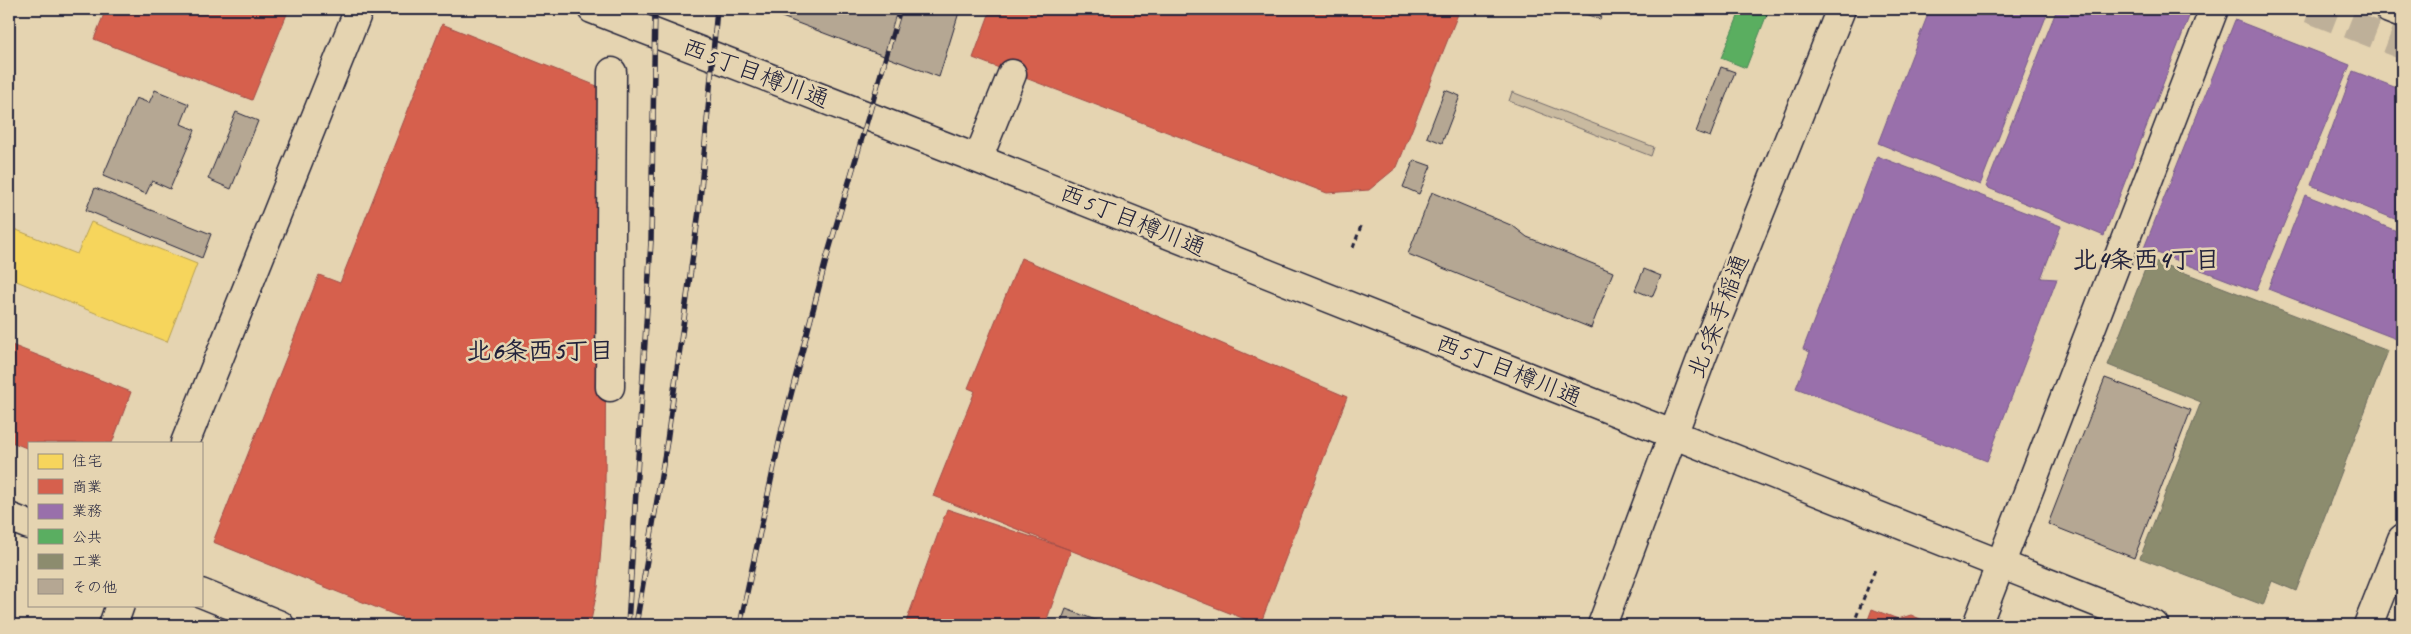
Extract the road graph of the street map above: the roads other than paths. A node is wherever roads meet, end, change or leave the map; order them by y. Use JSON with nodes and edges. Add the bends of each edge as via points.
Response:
{"nodes":[{"id":1,"x":359,"y":9,"type":"edge"},
{"id":2,"x":592,"y":9,"type":"edge"},
{"id":3,"x":1841,"y":9,"type":"edge"},
{"id":4,"x":2214,"y":9,"type":"edge"},
{"id":5,"x":2389,"y":9,"type":"edge"},
{"id":6,"x":2402,"y":14,"type":"edge"},
{"id":7,"x":612,"y":72,"type":"dead end"},
{"id":8,"x":1012,"y":74,"type":"dead end"},
{"id":9,"x":978,"y":159,"type":"junction"},
{"id":10,"x":610,"y":387,"type":"dead end"},
{"id":11,"x":1673,"y":434,"type":"junction"},
{"id":12,"x":185,"y":442,"type":"edge"},
{"id":13,"x":9,"y":517,"type":"edge"},
{"id":14,"x":28,"y":525,"type":"edge"},
{"id":15,"x":2402,"y":540,"type":"edge"},
{"id":16,"x":2001,"y":565,"type":"junction"},
{"id":17,"x":202,"y":594,"type":"edge"},
{"id":18,"x":120,"y":606,"type":"edge"},
{"id":19,"x":113,"y":625,"type":"edge"},
{"id":20,"x":280,"y":625,"type":"edge"},
{"id":21,"x":1602,"y":625,"type":"edge"},
{"id":22,"x":1977,"y":625,"type":"edge"},
{"id":23,"x":2154,"y":625,"type":"edge"},
{"id":24,"x":2368,"y":625,"type":"edge"}],
"edges":[{"from":1,"to":12,"type":"street"},
{"from":2,"to":9,"type":"street","name":"西5丁目樽川通"},
{"from":3,"to":11,"type":"street","name":"北5条手稲通"},
{"from":4,"to":16,"type":"street"},
{"from":5,"to":6,"type":"street"},
{"from":7,"to":10,"type":"street"},
{"from":8,"to":9,"type":"street"},
{"from":9,"to":11,"type":"street","name":"西5丁目樽川通"},
{"from":11,"to":16,"type":"street","name":"西5丁目樽川通"},
{"from":11,"to":21,"type":"street","name":"北5条手稲通"},
{"from":13,"to":14,"type":"street"},
{"from":15,"to":24,"type":"street"},
{"from":16,"to":22,"type":"street"},
{"from":16,"to":23,"type":"street","name":"西5丁目樽川通"},
{"from":17,"to":20,"type":"street"},
{"from":18,"to":19,"type":"street"}]}
